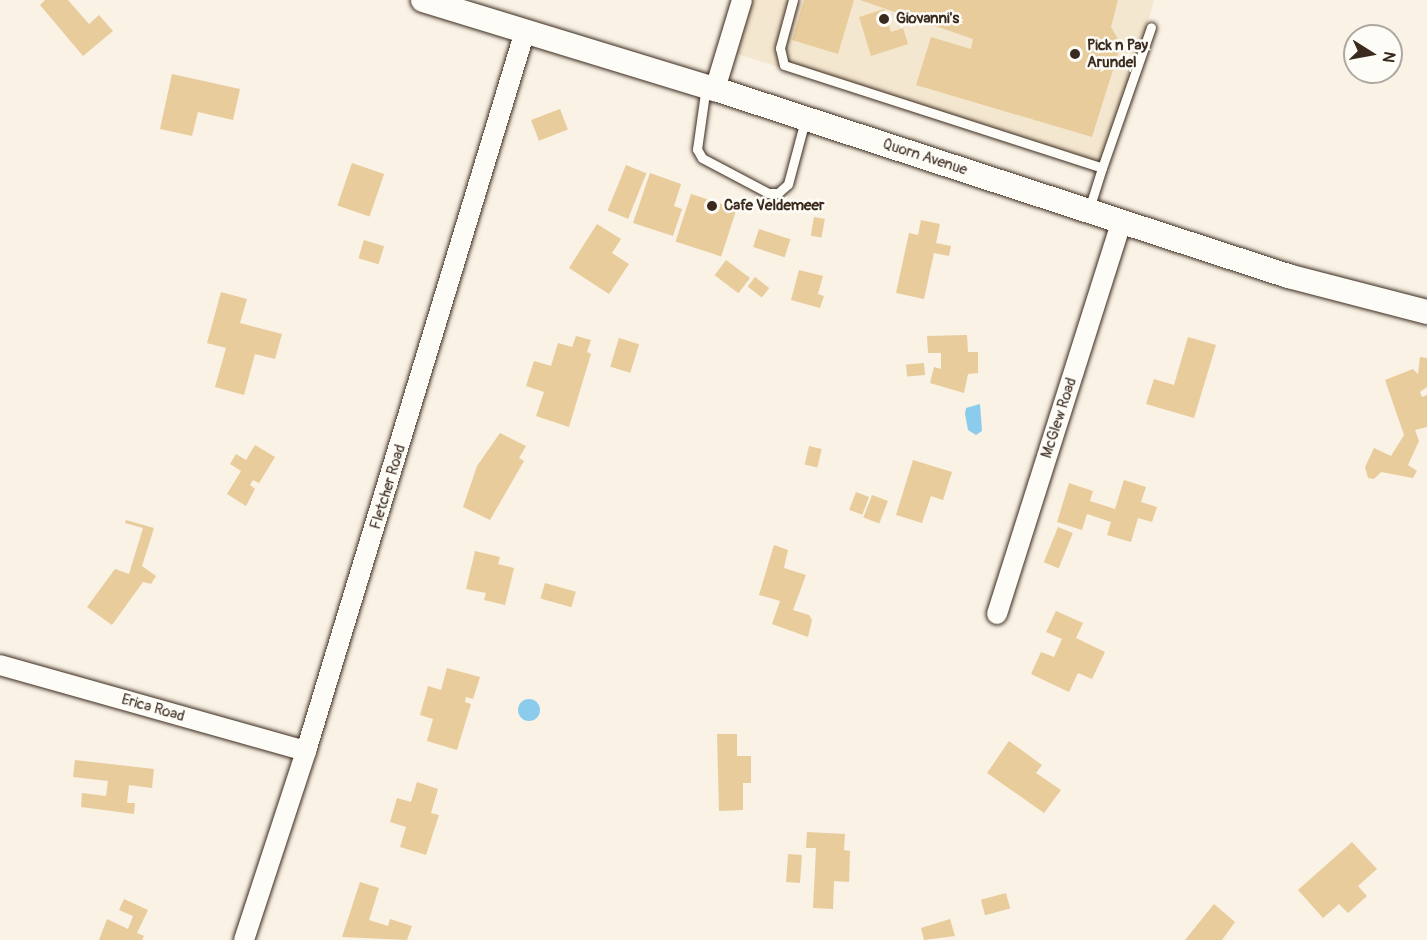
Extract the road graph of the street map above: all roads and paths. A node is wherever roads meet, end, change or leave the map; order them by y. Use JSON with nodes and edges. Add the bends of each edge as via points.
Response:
{"nodes":[{"id":1,"x":425,"y":0,"type":"edge"},
{"id":2,"x":742,"y":0,"type":"edge"},
{"id":3,"x":793,"y":0,"type":"edge"},
{"id":4,"x":1151,"y":27,"type":"dead end"},
{"id":5,"x":525,"y":31,"type":"junction"},
{"id":6,"x":711,"y":88,"type":"junction"},
{"id":7,"x":806,"y":118,"type":"junction"},
{"id":8,"x":1102,"y":168,"type":"junction"},
{"id":9,"x":1088,"y":209,"type":"junction"},
{"id":10,"x":1121,"y":222,"type":"junction"},
{"id":11,"x":1427,"y":312,"type":"edge"},
{"id":12,"x":997,"y":614,"type":"dead end"},
{"id":13,"x":0,"y":665,"type":"edge"},
{"id":14,"x":306,"y":751,"type":"junction"},
{"id":15,"x":244,"y":940,"type":"edge"}],
"edges":[{"from":1,"to":5,"type":"street","name":"Quorn Avenue"},
{"from":2,"to":6,"type":"street"},
{"from":3,"to":8,"type":"lane","via":[[780,48],[784,65]]},
{"from":4,"to":8,"type":"lane"},
{"from":5,"to":6,"type":"street","name":"Quorn Avenue"},
{"from":5,"to":14,"type":"street","name":"Fletcher Road"},
{"from":6,"to":7,"type":"street","name":"Quorn Avenue"},
{"from":6,"to":7,"type":"lane","via":[[697,149],[702,158],[768,193],[778,193],[792,178]]},
{"from":7,"to":9,"type":"street","name":"Quorn Avenue"},
{"from":8,"to":9,"type":"lane"},
{"from":9,"to":10,"type":"street","name":"Quorn Avenue"},
{"from":10,"to":11,"type":"street","name":"Quorn Avenue","via":[[1288,276]]},
{"from":10,"to":12,"type":"street","name":"McGlew Road"},
{"from":13,"to":14,"type":"street","name":"Erica Road"},
{"from":14,"to":15,"type":"street","name":"Fletcher Road"}]}
